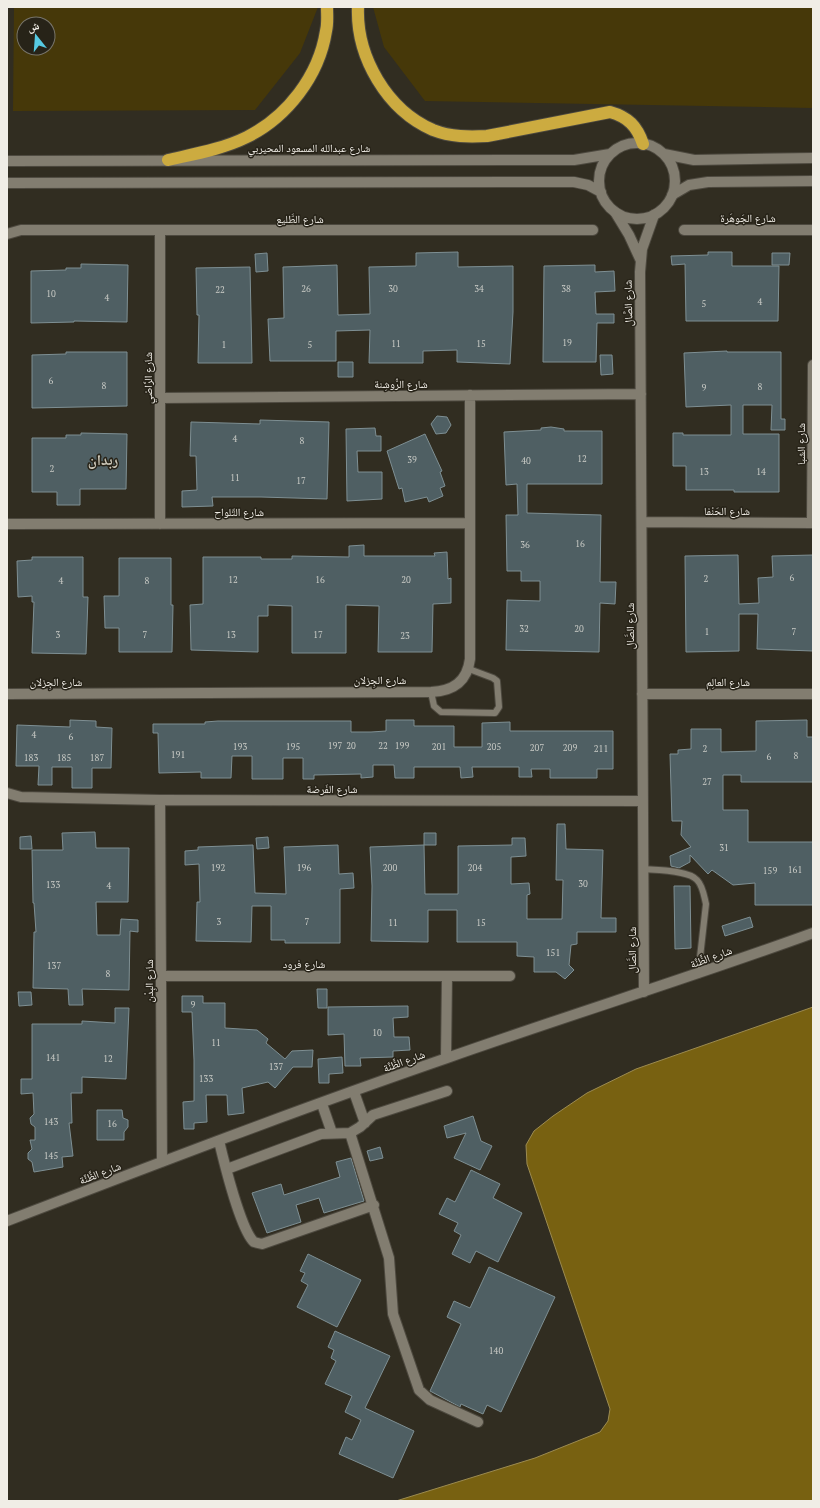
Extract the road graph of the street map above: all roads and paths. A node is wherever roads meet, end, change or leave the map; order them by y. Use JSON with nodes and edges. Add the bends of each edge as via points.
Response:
{"nodes":[{"id":1,"x":327,"y":7,"type":"edge"},
{"id":2,"x":358,"y":7,"type":"edge"},
{"id":3,"x":643,"y":144,"type":"junction"},
{"id":4,"x":610,"y":154,"type":"junction"},
{"id":5,"x":664,"y":154,"type":"junction"},
{"id":6,"x":813,"y":158,"type":"edge"},
{"id":7,"x":10,"y":160,"type":"edge"},
{"id":8,"x":168,"y":160,"type":"junction"},
{"id":9,"x":813,"y":181,"type":"edge"},
{"id":10,"x":7,"y":185,"type":"edge"},
{"id":11,"x":601,"y":192,"type":"junction"},
{"id":12,"x":672,"y":196,"type":"junction"},
{"id":13,"x":615,"y":212,"type":"junction"},
{"id":14,"x":654,"y":215,"type":"junction"},
{"id":15,"x":594,"y":230,"type":"dead end"},
{"id":16,"x":684,"y":230,"type":"dead end"},
{"id":17,"x":813,"y":230,"type":"edge"},
{"id":18,"x":160,"y":231,"type":"junction"},
{"id":19,"x":7,"y":234,"type":"edge"},
{"id":20,"x":641,"y":261,"type":"junction"},
{"id":21,"x":813,"y":365,"type":"edge"},
{"id":22,"x":813,"y":391,"type":"edge"},
{"id":23,"x":641,"y":394,"type":"junction"},
{"id":24,"x":470,"y":395,"type":"junction"},
{"id":25,"x":160,"y":398,"type":"junction"},
{"id":26,"x":642,"y":522,"type":"junction"},
{"id":27,"x":470,"y":523,"type":"junction"},
{"id":28,"x":813,"y":523,"type":"edge"},
{"id":29,"x":7,"y":524,"type":"edge"},
{"id":30,"x":160,"y":524,"type":"junction"},
{"id":31,"x":469,"y":668,"type":"junction"},
{"id":32,"x":431,"y":692,"type":"junction"},
{"id":33,"x":7,"y":694,"type":"edge"},
{"id":34,"x":642,"y":694,"type":"junction"},
{"id":35,"x":813,"y":694,"type":"edge"},
{"id":36,"x":7,"y":793,"type":"edge"},
{"id":37,"x":21,"y":796,"type":"junction"},
{"id":38,"x":7,"y":800,"type":"edge"},
{"id":39,"x":160,"y":800,"type":"junction"},
{"id":40,"x":643,"y":801,"type":"junction"},
{"id":41,"x":643,"y":869,"type":"junction"},
{"id":42,"x":813,"y":933,"type":"edge"},
{"id":43,"x":698,"y":975,"type":"junction"},
{"id":44,"x":162,"y":976,"type":"junction"},
{"id":45,"x":447,"y":976,"type":"junction"},
{"id":46,"x":510,"y":976,"type":"dead end"},
{"id":47,"x":644,"y":992,"type":"junction"},
{"id":48,"x":446,"y":1058,"type":"junction"},
{"id":49,"x":447,"y":1091,"type":"dead end"},
{"id":50,"x":354,"y":1092,"type":"junction"},
{"id":51,"x":322,"y":1104,"type":"junction"},
{"id":52,"x":365,"y":1123,"type":"junction"},
{"id":53,"x":332,"y":1133,"type":"junction"},
{"id":54,"x":350,"y":1133,"type":"junction"},
{"id":55,"x":218,"y":1141,"type":"junction"},
{"id":56,"x":162,"y":1162,"type":"junction"},
{"id":57,"x":226,"y":1169,"type":"junction"},
{"id":58,"x":374,"y":1205,"type":"junction"},
{"id":59,"x":7,"y":1221,"type":"edge"},
{"id":60,"x":478,"y":1422,"type":"dead end"}],
"edges":[{"from":1,"to":8,"type":"highway","via":[[326,31],[319,58],[301,92],[279,116],[247,137],[216,149]]},
{"from":2,"to":3,"type":"highway","via":[[359,32],[364,50],[380,84],[404,112],[434,130],[469,137],[487,136],[610,112],[622,115],[632,122]]},
{"from":3,"to":4,"type":"street","via":[[620,147]]},
{"from":3,"to":5,"type":"street","via":[[654,147]]},
{"from":4,"to":8,"type":"street","name":"شارع عبدالله المسعود المحيربي","via":[[574,160]]},
{"from":4,"to":11,"type":"street","via":[[600,172]]},
{"from":5,"to":6,"type":"street","via":[[694,160]]},
{"from":5,"to":12,"type":"street","via":[[674,174]]},
{"from":7,"to":8,"type":"street","name":"شارع عبدالله المسعود المحيربي"},
{"from":9,"to":12,"type":"street","via":[[708,182],[689,186]]},
{"from":10,"to":11,"type":"street","via":[[574,182],[588,185]]},
{"from":11,"to":13,"type":"street","via":[[604,200]]},
{"from":12,"to":14,"type":"street"},
{"from":13,"to":14,"type":"street","via":[[638,219]]},
{"from":13,"to":20,"type":"street","name":"شارع الصَّال"},
{"from":14,"to":20,"type":"street","name":"شارع الصَّال","via":[[645,237]]},
{"from":15,"to":18,"type":"street","name":"شارع الطَّليع"},
{"from":16,"to":17,"type":"street","name":"شارع الجَوهَرة"},
{"from":18,"to":19,"type":"street","name":"شارع الطَّليع","via":[[21,230]]},
{"from":18,"to":25,"type":"street","name":"شارع الرَّاضي"},
{"from":20,"to":23,"type":"street","name":"شارع الصَّال"},
{"from":21,"to":22,"type":"street","name":"شارع الشبا"},
{"from":22,"to":28,"type":"street","name":"شارع الشبا"},
{"from":23,"to":24,"type":"street","name":"شارع الرُّوشِنة"},
{"from":23,"to":26,"type":"street","name":"شارع الصَّال"},
{"from":24,"to":25,"type":"street","name":"شارع الرُّوشِنة"},
{"from":24,"to":27,"type":"street"},
{"from":25,"to":30,"type":"street","name":"شارع الرَّاضي"},
{"from":26,"to":28,"type":"street","name":"شارع الحَنْفا"},
{"from":26,"to":34,"type":"street","name":"شارع الصَّال"},
{"from":27,"to":30,"type":"street","name":"شارع التِّلواح"},
{"from":27,"to":31,"type":"street"},
{"from":29,"to":30,"type":"street","name":"شارع التِّلواح"},
{"from":31,"to":32,"type":"street","name":"شارع الجِزلان","via":[[456,686]]},
{"from":31,"to":32,"type":"lane","via":[[497,681],[499,707],[495,713],[441,712],[434,706]]},
{"from":32,"to":33,"type":"street","name":"شارع الجِزلان"},
{"from":34,"to":35,"type":"street","name":"شارع العالِم"},
{"from":34,"to":40,"type":"street","name":"شارع الصَّال"},
{"from":36,"to":37,"type":"street","name":"شارع الفَرضة"},
{"from":37,"to":38,"type":"street","name":"شارع الفَرضة"},
{"from":37,"to":39,"type":"street","name":"شارع الفَرضة"},
{"from":39,"to":40,"type":"street","name":"شارع الفَرضة"},
{"from":39,"to":44,"type":"street","name":"شارع البِدْن"},
{"from":40,"to":41,"type":"street","name":"شارع الصَّال"},
{"from":41,"to":43,"type":"lane","via":[[689,874],[698,880],[706,904]]},
{"from":41,"to":47,"type":"street","name":"شارع الصَّال"},
{"from":42,"to":43,"type":"street","name":"شارع الظَّنَّة"},
{"from":43,"to":47,"type":"street","name":"شارع الظَّنَّة"},
{"from":44,"to":45,"type":"street","name":"شارع فرود"},
{"from":44,"to":56,"type":"street","name":"شارع البِدْن"},
{"from":45,"to":46,"type":"street","name":"شارع فرود"},
{"from":45,"to":48,"type":"street"},
{"from":47,"to":48,"type":"street","name":"شارع الظَّنَّة"},
{"from":48,"to":50,"type":"street","name":"شارع الظَّنَّة"},
{"from":49,"to":52,"type":"street","via":[[377,1114]]},
{"from":50,"to":51,"type":"street","name":"شارع الظَّنَّة"},
{"from":50,"to":52,"type":"street"},
{"from":51,"to":53,"type":"street"},
{"from":51,"to":55,"type":"street","name":"شارع الظَّنَّة"},
{"from":52,"to":54,"type":"street"},
{"from":53,"to":54,"type":"street"},
{"from":53,"to":57,"type":"street","via":[[321,1134]]},
{"from":54,"to":58,"type":"street"},
{"from":55,"to":56,"type":"street","name":"شارع الظَّنَّة"},
{"from":55,"to":57,"type":"street"},
{"from":56,"to":59,"type":"street","name":"شارع الظَّنَّة"},
{"from":57,"to":58,"type":"street","via":[[249,1235],[258,1244]]},
{"from":58,"to":60,"type":"street","via":[[389,1258],[392,1314],[419,1390],[430,1400]]}]}
